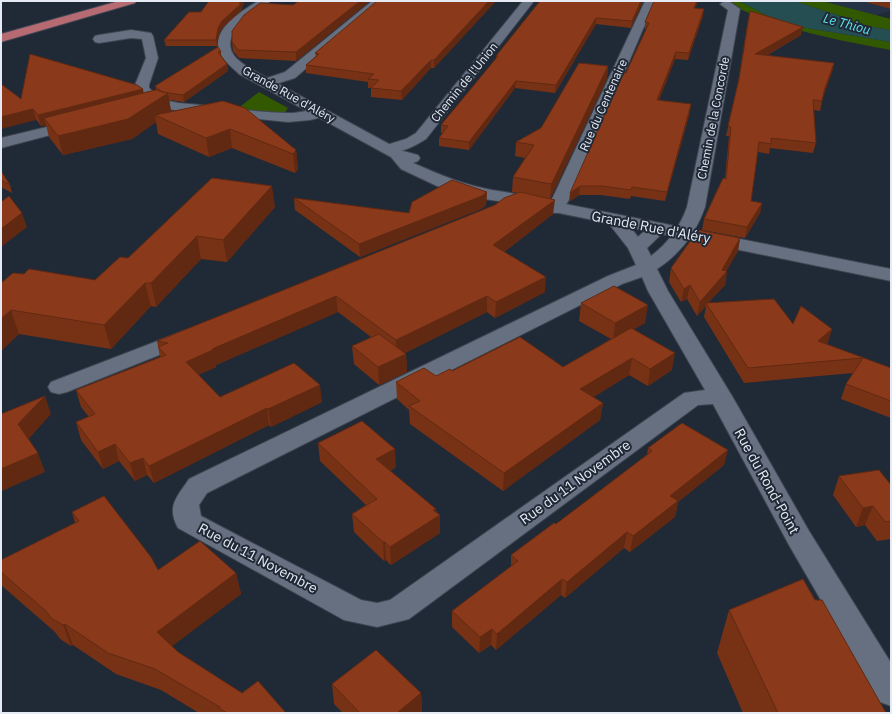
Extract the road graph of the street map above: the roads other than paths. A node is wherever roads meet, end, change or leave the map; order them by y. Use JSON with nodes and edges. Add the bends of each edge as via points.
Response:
{"nodes":[{"id":1,"x":131,"y":1,"type":"edge"},
{"id":2,"x":265,"y":1,"type":"edge"},
{"id":3,"x":379,"y":1,"type":"edge"},
{"id":4,"x":530,"y":1,"type":"edge"},
{"id":5,"x":650,"y":1,"type":"edge"},
{"id":6,"x":726,"y":4,"type":"dead end"},
{"id":7,"x":69,"y":19,"type":"junction"},
{"id":8,"x":1,"y":38,"type":"edge"},
{"id":9,"x":100,"y":39,"type":"dead end"},
{"id":10,"x":1,"y":44,"type":"edge"},
{"id":11,"x":266,"y":83,"type":"junction"},
{"id":12,"x":158,"y":103,"type":"junction"},
{"id":13,"x":143,"y":107,"type":"edge"},
{"id":14,"x":321,"y":113,"type":"junction"},
{"id":15,"x":90,"y":120,"type":"edge"},
{"id":16,"x":1,"y":144,"type":"edge"},
{"id":17,"x":393,"y":152,"type":"junction"},
{"id":18,"x":510,"y":198,"type":"junction"},
{"id":19,"x":555,"y":208,"type":"junction"},
{"id":20,"x":488,"y":214,"type":"edge"},
{"id":21,"x":615,"y":220,"type":"junction"},
{"id":22,"x":659,"y":228,"type":"junction"},
{"id":23,"x":684,"y":233,"type":"junction"},
{"id":24,"x":641,"y":257,"type":"junction"},
{"id":25,"x":891,"y":275,"type":"edge"},
{"id":26,"x":199,"y":330,"type":"edge"},
{"id":27,"x":60,"y":387,"type":"dead end"},
{"id":28,"x":720,"y":396,"type":"junction"},
{"id":29,"x":891,"y":692,"type":"edge"}],
"edges":[{"from":1,"to":7,"type":"highway"},
{"from":2,"to":11,"type":"street","name":"Grande Rue d'Aléry","via":[[234,22],[225,34],[224,43],[226,54],[231,61]]},
{"from":3,"to":11,"type":"street","via":[[290,75]]},
{"from":4,"to":17,"type":"street","name":"Chemin de l'Union","via":[[421,136]]},
{"from":5,"to":19,"type":"street","name":"Rue du Centenaire"},
{"from":6,"to":23,"type":"street","name":"Chemin de la Concorde","via":[[734,9],[696,207]]},
{"from":7,"to":8,"type":"highway"},
{"from":7,"to":10,"type":"highway"},
{"from":9,"to":12,"type":"street","via":[[131,34],[147,36],[152,58],[142,85]]},
{"from":11,"to":14,"type":"street","name":"Grande Rue d'Aléry"},
{"from":12,"to":13,"type":"street"},
{"from":12,"to":14,"type":"street","via":[[199,110],[279,117],[303,117]]},
{"from":14,"to":17,"type":"street","name":"Grande Rue d'Aléry"},
{"from":15,"to":16,"type":"street"},
{"from":17,"to":18,"type":"street","name":"Grande Rue d'Aléry","via":[[408,166],[443,182],[477,193]]},
{"from":18,"to":19,"type":"street","name":"Grande Rue d'Aléry"},
{"from":18,"to":20,"type":"street"},
{"from":19,"to":21,"type":"street","name":"Grande Rue d'Aléry"},
{"from":21,"to":22,"type":"street","name":"Grande Rue d'Aléry"},
{"from":21,"to":24,"type":"street","name":"Rue du Rond-Point"},
{"from":22,"to":23,"type":"street","name":"Grande Rue d'Aléry"},
{"from":22,"to":24,"type":"street"},
{"from":23,"to":24,"type":"street","via":[[675,245]]},
{"from":23,"to":25,"type":"street","name":"Grande Rue d'Aléry"},
{"from":24,"to":28,"type":"street","name":"Rue du Rond-Point","via":[[658,291]]},
{"from":24,"to":28,"type":"street","name":"Rue du 11 Novembre","via":[[615,280],[198,486],[186,504],[188,521],[355,611],[377,615],[398,610],[692,398]]},
{"from":26,"to":27,"type":"street"},
{"from":28,"to":29,"type":"street","name":"Rue du Rond-Point"}]}
